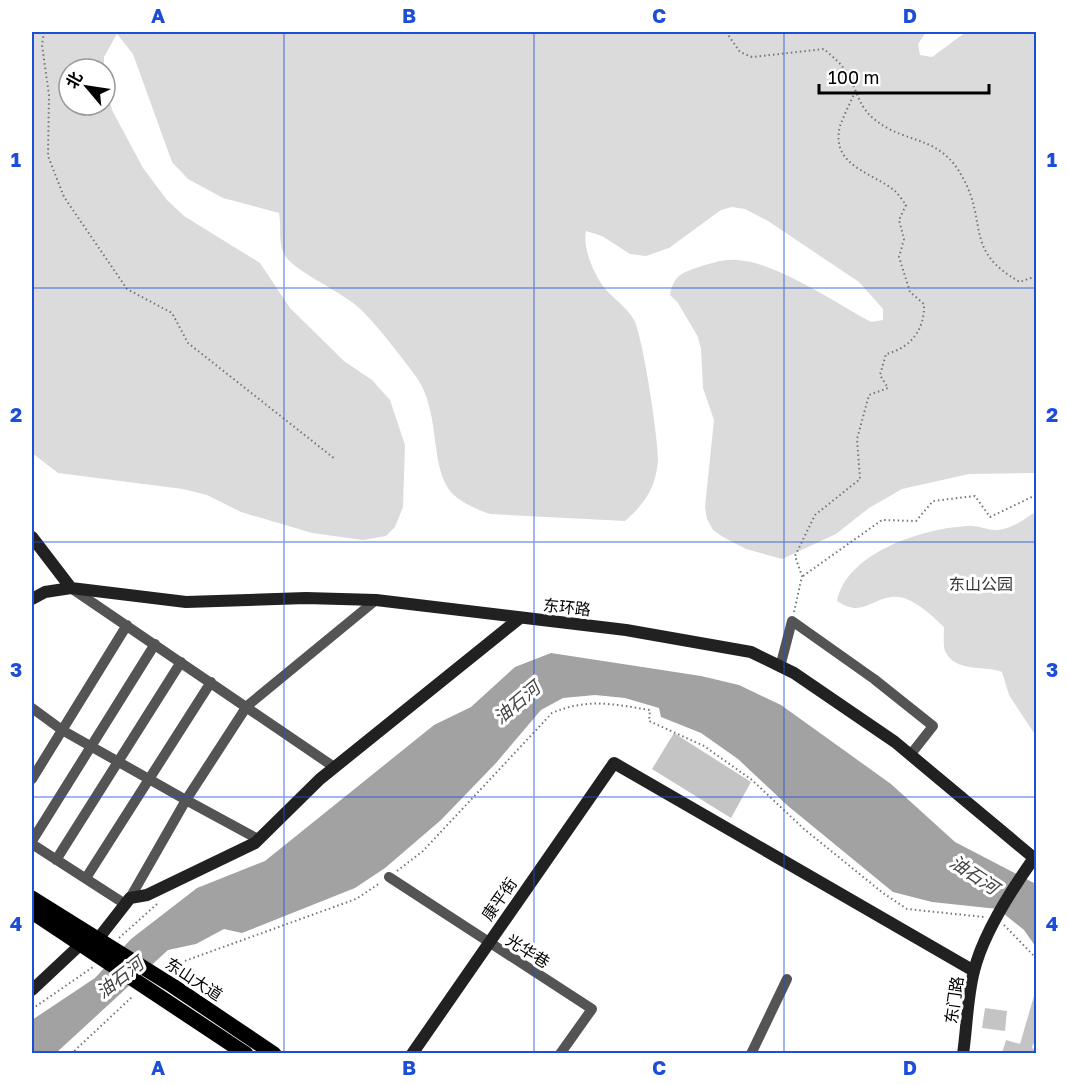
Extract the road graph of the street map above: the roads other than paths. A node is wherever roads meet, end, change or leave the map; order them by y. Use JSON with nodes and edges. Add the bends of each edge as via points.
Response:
{"nodes":[{"id":1,"x":32,"y":537,"type":"edge"},
{"id":2,"x":71,"y":588,"type":"junction"},
{"id":3,"x":32,"y":599,"type":"edge"},
{"id":4,"x":376,"y":600,"type":"junction"},
{"id":5,"x":520,"y":618,"type":"junction"},
{"id":6,"x":127,"y":625,"type":"junction"},
{"id":7,"x":155,"y":644,"type":"junction"},
{"id":8,"x":182,"y":662,"type":"junction"},
{"id":9,"x":780,"y":666,"type":"junction"},
{"id":10,"x":211,"y":682,"type":"junction"},
{"id":11,"x":247,"y":706,"type":"junction"},
{"id":12,"x":32,"y":708,"type":"edge"},
{"id":13,"x":62,"y":730,"type":"junction"},
{"id":14,"x":91,"y":747,"type":"junction"},
{"id":15,"x":910,"y":754,"type":"junction"},
{"id":16,"x":118,"y":762,"type":"junction"},
{"id":17,"x":334,"y":767,"type":"junction"},
{"id":18,"x":32,"y":779,"type":"edge"},
{"id":19,"x":149,"y":780,"type":"junction"},
{"id":20,"x":186,"y":800,"type":"junction"},
{"id":21,"x":258,"y":839,"type":"junction"},
{"id":22,"x":32,"y":842,"type":"edge"},
{"id":23,"x":56,"y":860,"type":"junction"},
{"id":24,"x":1033,"y":862,"type":"edge"},
{"id":25,"x":389,"y":877,"type":"dead end"},
{"id":26,"x":86,"y":878,"type":"junction"},
{"id":27,"x":32,"y":898,"type":"edge"},
{"id":28,"x":128,"y":901,"type":"junction"},
{"id":29,"x":32,"y":912,"type":"edge"},
{"id":30,"x":66,"y":926,"type":"junction"},
{"id":31,"x":98,"y":939,"type":"junction"},
{"id":32,"x":488,"y":943,"type":"junction"},
{"id":33,"x":81,"y":944,"type":"junction"},
{"id":34,"x":974,"y":971,"type":"junction"},
{"id":35,"x":787,"y":979,"type":"dead end"},
{"id":36,"x":32,"y":990,"type":"edge"},
{"id":37,"x":170,"y":992,"type":"junction"},
{"id":38,"x":246,"y":1053,"type":"edge"},
{"id":39,"x":274,"y":1053,"type":"edge"},
{"id":40,"x":412,"y":1053,"type":"edge"},
{"id":41,"x":560,"y":1053,"type":"edge"},
{"id":42,"x":751,"y":1053,"type":"edge"},
{"id":43,"x":963,"y":1053,"type":"edge"}],
"edges":[{"from":1,"to":2,"type":"street"},
{"from":2,"to":3,"type":"street","name":"东环路","via":[[45,592]]},
{"from":2,"to":4,"type":"street","name":"东环路","via":[[186,602]]},
{"from":2,"to":6,"type":"street"},
{"from":4,"to":5,"type":"street","name":"东环路"},
{"from":4,"to":11,"type":"street"},
{"from":5,"to":9,"type":"street","name":"东环路","via":[[704,643],[751,652]]},
{"from":5,"to":17,"type":"street"},
{"from":6,"to":7,"type":"street"},
{"from":6,"to":13,"type":"street"},
{"from":7,"to":8,"type":"street"},
{"from":7,"to":14,"type":"street"},
{"from":8,"to":10,"type":"street"},
{"from":8,"to":16,"type":"street"},
{"from":9,"to":15,"type":"street","name":"东环路"},
{"from":9,"to":15,"type":"street","via":[[792,621],[933,726]]},
{"from":10,"to":11,"type":"street"},
{"from":10,"to":19,"type":"street"},
{"from":11,"to":17,"type":"street"},
{"from":11,"to":20,"type":"street"},
{"from":12,"to":13,"type":"street"},
{"from":13,"to":14,"type":"street"},
{"from":13,"to":18,"type":"street"},
{"from":14,"to":16,"type":"street"},
{"from":14,"to":22,"type":"street"},
{"from":15,"to":24,"type":"street","name":"东环路"},
{"from":16,"to":19,"type":"street"},
{"from":16,"to":23,"type":"street"},
{"from":17,"to":21,"type":"street"},
{"from":19,"to":20,"type":"street"},
{"from":19,"to":26,"type":"street"},
{"from":20,"to":21,"type":"street"},
{"from":20,"to":28,"type":"street"},
{"from":21,"to":28,"type":"street","via":[[147,896]]},
{"from":22,"to":23,"type":"street"},
{"from":23,"to":26,"type":"street"},
{"from":24,"to":34,"type":"street","name":"东门路"},
{"from":25,"to":32,"type":"street","name":"光华巷"},
{"from":26,"to":28,"type":"street"},
{"from":27,"to":30,"type":"main road","name":"东山大道"},
{"from":28,"to":31,"type":"street"},
{"from":29,"to":30,"type":"main road","name":"东山大道"},
{"from":30,"to":31,"type":"main road","name":"东山大道"},
{"from":30,"to":33,"type":"main road","name":"东山大道"},
{"from":31,"to":37,"type":"main road","name":"东山大道"},
{"from":32,"to":34,"type":"street","name":"康平街","via":[[614,762]]},
{"from":32,"to":40,"type":"street","name":"康平街"},
{"from":32,"to":41,"type":"street","name":"光华巷","via":[[592,1009]]},
{"from":33,"to":36,"type":"street"},
{"from":33,"to":37,"type":"main road","name":"东山大道","via":[[144,984]]},
{"from":34,"to":43,"type":"street","name":"东门路"},
{"from":35,"to":42,"type":"street"},
{"from":37,"to":38,"type":"main road","name":"东山大道"},
{"from":37,"to":39,"type":"main road","name":"东山大道"}]}
